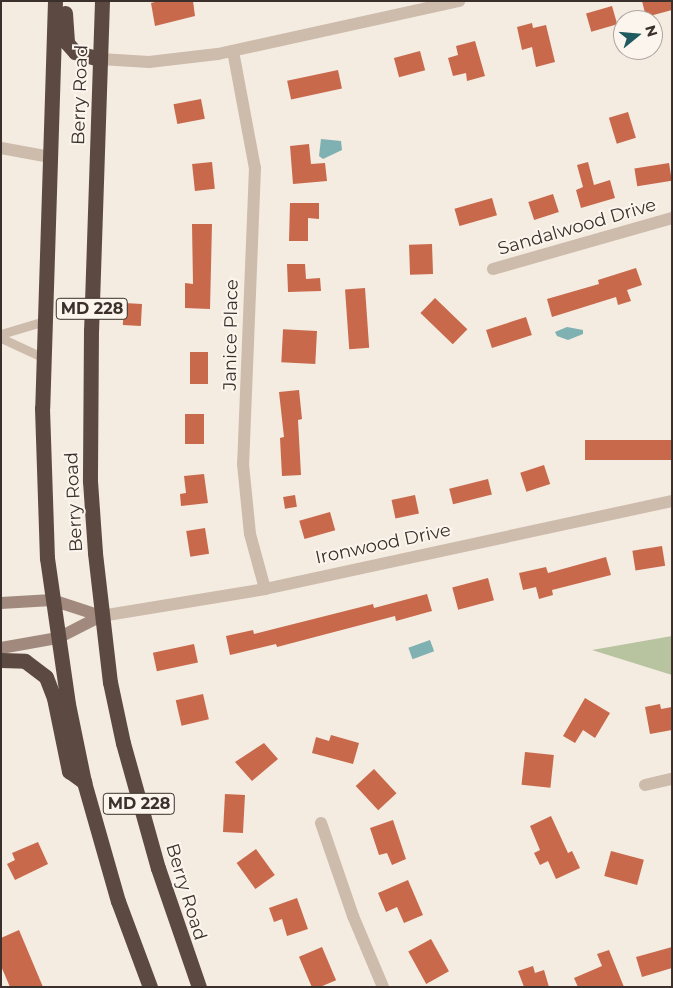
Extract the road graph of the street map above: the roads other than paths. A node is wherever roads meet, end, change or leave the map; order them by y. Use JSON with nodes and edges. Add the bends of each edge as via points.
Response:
{"nodes":[{"id":1,"x":55,"y":1,"type":"edge"},
{"id":2,"x":66,"y":1,"type":"edge"},
{"id":3,"x":102,"y":1,"type":"edge"},
{"id":4,"x":459,"y":1,"type":"edge"},
{"id":5,"x":233,"y":51,"type":"junction"},
{"id":6,"x":100,"y":59,"type":"junction"},
{"id":7,"x":1,"y":148,"type":"edge"},
{"id":8,"x":50,"y":157,"type":"junction"},
{"id":9,"x":672,"y":218,"type":"edge"},
{"id":10,"x":493,"y":269,"type":"dead end"},
{"id":11,"x":45,"y":321,"type":"junction"},
{"id":12,"x":1,"y":334,"type":"edge"},
{"id":13,"x":1,"y":338,"type":"edge"},
{"id":14,"x":44,"y":358,"type":"junction"},
{"id":15,"x":672,"y":501,"type":"edge"},
{"id":16,"x":265,"y":588,"type":"junction"},
{"id":17,"x":52,"y":600,"type":"junction"},
{"id":18,"x":1,"y":603,"type":"edge"},
{"id":19,"x":101,"y":616,"type":"junction"},
{"id":20,"x":58,"y":638,"type":"junction"},
{"id":21,"x":1,"y":648,"type":"edge"},
{"id":22,"x":1,"y":660,"type":"edge"},
{"id":23,"x":672,"y":779,"type":"edge"},
{"id":24,"x":84,"y":782,"type":"junction"},
{"id":25,"x":646,"y":785,"type":"dead end"},
{"id":26,"x":320,"y":823,"type":"dead end"},
{"id":27,"x":150,"y":987,"type":"edge"},
{"id":28,"x":199,"y":987,"type":"edge"},
{"id":29,"x":383,"y":987,"type":"edge"}],
"edges":[{"from":1,"to":8,"type":"highway","name":"Berry Road","number":"MD 228"},
{"from":2,"to":6,"type":"highway","via":[[67,43],[75,52]]},
{"from":3,"to":6,"type":"highway","name":"Berry Road","number":"MD 228"},
{"from":4,"to":5,"type":"street"},
{"from":5,"to":6,"type":"street","via":[[156,62]]},
{"from":5,"to":16,"type":"street","name":"Janice Place","via":[[255,168],[243,464],[250,534]]},
{"from":6,"to":19,"type":"highway","name":"Berry Road","number":"MD 228","via":[[90,481]]},
{"from":7,"to":8,"type":"street"},
{"from":8,"to":11,"type":"highway","name":"Berry Road","number":"MD 228"},
{"from":9,"to":10,"type":"street","name":"Sandalwood Drive"},
{"from":11,"to":12,"type":"lane"},
{"from":11,"to":14,"type":"highway","name":"Berry Road","number":"MD 228"},
{"from":13,"to":14,"type":"lane"},
{"from":14,"to":17,"type":"highway","name":"Berry Road","number":"MD 228","via":[[42,463]]},
{"from":15,"to":16,"type":"street","name":"Ironwood Drive"},
{"from":16,"to":19,"type":"street","name":"Ironwood Drive"},
{"from":17,"to":18,"type":"main road"},
{"from":17,"to":19,"type":"main road"},
{"from":17,"to":20,"type":"highway","name":"Berry Road","number":"MD 228"},
{"from":19,"to":20,"type":"main road"},
{"from":19,"to":28,"type":"highway","name":"Berry Road","number":"MD 228","via":[[123,743],[164,886]]},
{"from":20,"to":21,"type":"main road"},
{"from":20,"to":24,"type":"highway","name":"Berry Road","number":"MD 228"},
{"from":22,"to":24,"type":"highway","via":[[25,661],[46,676],[54,698],[69,771]]},
{"from":23,"to":25,"type":"street"},
{"from":24,"to":27,"type":"highway","name":"Berry Road","number":"MD 228","via":[[118,902]]},
{"from":26,"to":29,"type":"street","via":[[353,916]]}]}
